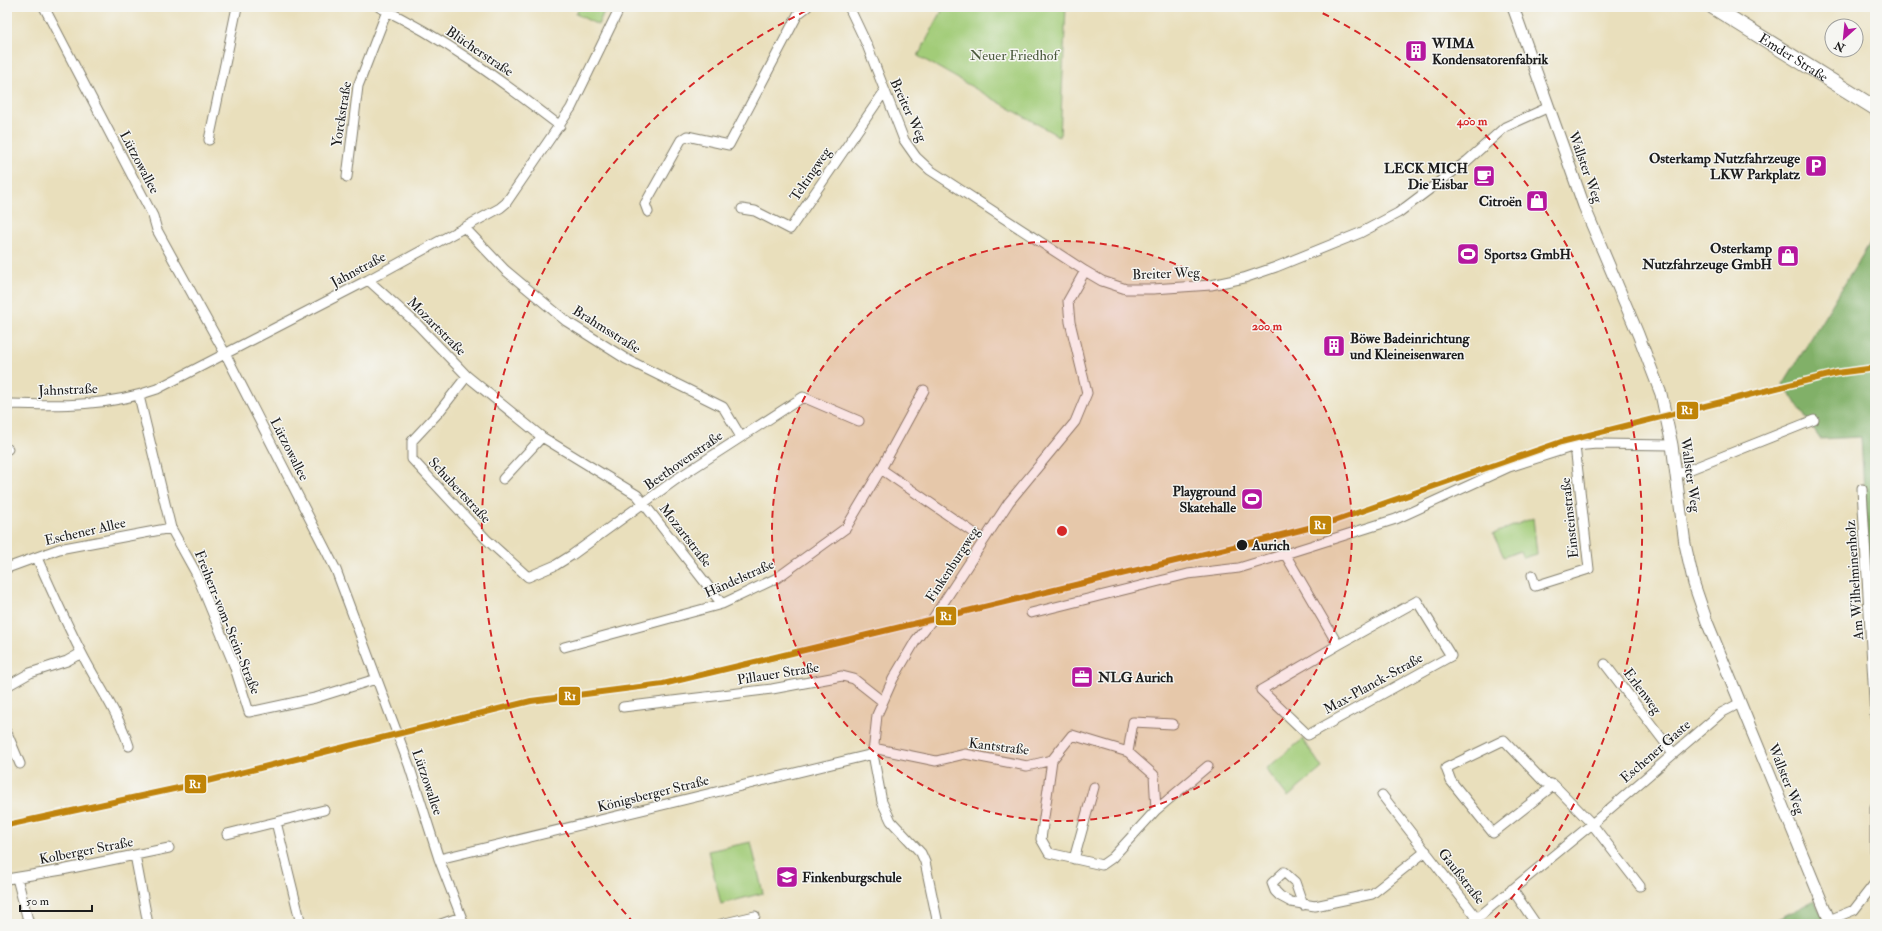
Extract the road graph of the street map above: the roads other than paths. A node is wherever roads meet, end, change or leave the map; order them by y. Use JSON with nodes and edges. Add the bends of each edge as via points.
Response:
{"nodes":[{"id":1,"x":44,"y":7,"type":"edge"},
{"id":2,"x":237,"y":7,"type":"edge"},
{"id":3,"x":378,"y":7,"type":"edge"},
{"id":4,"x":620,"y":7,"type":"edge"},
{"id":5,"x":807,"y":7,"type":"edge"},
{"id":6,"x":849,"y":7,"type":"edge"},
{"id":7,"x":1513,"y":7,"type":"edge"},
{"id":8,"x":1713,"y":7,"type":"edge"},
{"id":9,"x":387,"y":11,"type":"junction"},
{"id":10,"x":884,"y":92,"type":"junction"},
{"id":11,"x":1549,"y":107,"type":"junction"},
{"id":12,"x":1875,"y":108,"type":"edge"},
{"id":13,"x":560,"y":126,"type":"junction"},
{"id":14,"x":209,"y":140,"type":"dead end"},
{"id":15,"x":347,"y":177,"type":"dead end"},
{"id":16,"x":742,"y":209,"type":"dead end"},
{"id":17,"x":648,"y":212,"type":"dead end"},
{"id":18,"x":465,"y":228,"type":"junction"},
{"id":19,"x":1085,"y":271,"type":"junction"},
{"id":20,"x":368,"y":280,"type":"junction"},
{"id":21,"x":226,"y":355,"type":"junction"},
{"id":22,"x":467,"y":376,"type":"junction"},
{"id":23,"x":924,"y":390,"type":"dead end"},
{"id":24,"x":139,"y":396,"type":"junction"},
{"id":25,"x":7,"y":410,"type":"edge"},
{"id":26,"x":1814,"y":420,"type":"dead end"},
{"id":27,"x":859,"y":421,"type":"dead end"},
{"id":28,"x":542,"y":437,"type":"junction"},
{"id":29,"x":741,"y":437,"type":"junction"},
{"id":30,"x":1672,"y":445,"type":"junction"},
{"id":31,"x":1575,"y":446,"type":"junction"},
{"id":32,"x":881,"y":468,"type":"junction"},
{"id":33,"x":1676,"y":475,"type":"junction"},
{"id":34,"x":503,"y":479,"type":"dead end"},
{"id":35,"x":1862,"y":489,"type":"dead end"},
{"id":36,"x":644,"y":504,"type":"junction"},
{"id":37,"x":171,"y":528,"type":"junction"},
{"id":38,"x":984,"y":540,"type":"junction"},
{"id":39,"x":1285,"y":554,"type":"junction"},
{"id":40,"x":36,"y":558,"type":"junction"},
{"id":41,"x":7,"y":568,"type":"edge"},
{"id":42,"x":1532,"y":575,"type":"dead end"},
{"id":43,"x":528,"y":577,"type":"joint"},
{"id":44,"x":722,"y":604,"type":"junction"},
{"id":45,"x":1031,"y":613,"type":"dead end"},
{"id":46,"x":1338,"y":644,"type":"junction"},
{"id":47,"x":564,"y":647,"type":"dead end"},
{"id":48,"x":81,"y":652,"type":"junction"},
{"id":49,"x":1605,"y":664,"type":"dead end"},
{"id":50,"x":376,"y":680,"type":"junction"},
{"id":51,"x":7,"y":686,"type":"edge"},
{"id":52,"x":882,"y":701,"type":"junction"},
{"id":53,"x":1740,"y":703,"type":"junction"},
{"id":54,"x":623,"y":707,"type":"dead end"},
{"id":55,"x":1875,"y":717,"type":"edge"},
{"id":56,"x":1173,"y":724,"type":"dead end"},
{"id":57,"x":7,"y":734,"type":"edge"},
{"id":58,"x":129,"y":746,"type":"dead end"},
{"id":59,"x":873,"y":751,"type":"junction"},
{"id":60,"x":1128,"y":752,"type":"junction"},
{"id":61,"x":1673,"y":753,"type":"junction"},
{"id":62,"x":1052,"y":760,"type":"junction"},
{"id":63,"x":20,"y":764,"type":"dead end"},
{"id":64,"x":1208,"y":766,"type":"dead end"},
{"id":65,"x":1554,"y":785,"type":"junction"},
{"id":66,"x":1094,"y":787,"type":"dead end"},
{"id":67,"x":1382,"y":795,"type":"dead end"},
{"id":68,"x":1875,"y":807,"type":"edge"},
{"id":69,"x":324,"y":810,"type":"dead end"},
{"id":70,"x":1156,"y":810,"type":"junction"},
{"id":71,"x":276,"y":822,"type":"junction"},
{"id":72,"x":1592,"y":824,"type":"junction"},
{"id":73,"x":226,"y":834,"type":"dead end"},
{"id":74,"x":170,"y":848,"type":"dead end"},
{"id":75,"x":1426,"y":851,"type":"junction"},
{"id":76,"x":1875,"y":851,"type":"edge"},
{"id":77,"x":135,"y":855,"type":"junction"},
{"id":78,"x":439,"y":859,"type":"junction"},
{"id":79,"x":1074,"y":859,"type":"junction"},
{"id":80,"x":12,"y":878,"type":"edge"},
{"id":81,"x":1875,"y":883,"type":"edge"},
{"id":82,"x":1640,"y":886,"type":"dead end"},
{"id":83,"x":1512,"y":889,"type":"junction"},
{"id":84,"x":1303,"y":905,"type":"dead end"},
{"id":85,"x":755,"y":916,"type":"dead end"},
{"id":86,"x":1477,"y":918,"type":"junction"},
{"id":87,"x":463,"y":921,"type":"edge"},
{"id":88,"x":1830,"y":922,"type":"edge"},
{"id":89,"x":29,"y":924,"type":"edge"},
{"id":90,"x":148,"y":924,"type":"edge"},
{"id":91,"x":301,"y":924,"type":"edge"},
{"id":92,"x":442,"y":924,"type":"edge"},
{"id":93,"x":721,"y":924,"type":"edge"},
{"id":94,"x":938,"y":924,"type":"edge"},
{"id":95,"x":1470,"y":924,"type":"edge"},
{"id":96,"x":1536,"y":924,"type":"edge"}],
"edges":[{"from":1,"to":21,"type":"street","name":"Lützowallee","via":[[153,216],[157,230]]},
{"from":2,"to":14,"type":"street"},
{"from":3,"to":9,"type":"street","name":"Blücherstraße"},
{"from":4,"to":13,"type":"street","name":"Jahnstraße","via":[[585,83]]},
{"from":5,"to":17,"type":"street","via":[[798,14],[729,145],[687,136],[681,140],[645,204]]},
{"from":6,"to":10,"type":"street","name":"Breiter Weg","via":[[867,45]]},
{"from":7,"to":11,"type":"street","name":"Wallster Weg"},
{"from":8,"to":12,"type":"main road","name":"Emder Straße"},
{"from":9,"to":13,"type":"street","name":"Blücherstraße","via":[[435,37],[485,70]]},
{"from":9,"to":15,"type":"street","name":"Yorckstraße","via":[[358,86]]},
{"from":10,"to":16,"type":"street","name":"Teltingweg","via":[[790,229],[755,212]]},
{"from":10,"to":19,"type":"street","name":"Breiter Weg","via":[[904,140],[916,157],[930,170]]},
{"from":11,"to":19,"type":"street","name":"Breiter Weg","via":[[1505,127],[1467,161],[1398,213],[1360,233],[1244,278],[1211,285],[1126,289],[1102,282]]},
{"from":11,"to":30,"type":"street","name":"Wallster Weg","via":[[1584,206],[1653,370]]},
{"from":13,"to":18,"type":"street","name":"Jahnstraße","via":[[506,203]]},
{"from":18,"to":20,"type":"street","name":"Jahnstraße"},
{"from":18,"to":29,"type":"street","name":"Brahmsstraße","via":[[505,270],[566,321],[626,359],[724,407]]},
{"from":19,"to":38,"type":"street","name":"Finkenburgweg","via":[[1068,301],[1070,322],[1087,393],[1075,422],[1009,502]]},
{"from":20,"to":21,"type":"street","name":"Jahnstraße"},
{"from":20,"to":22,"type":"street","name":"Mozartstraße","via":[[418,324]]},
{"from":21,"to":24,"type":"street","name":"Jahnstraße"},
{"from":21,"to":50,"type":"street","name":"Lützowallee","via":[[336,570]]},
{"from":22,"to":28,"type":"street","name":"Mozartstraße"},
{"from":22,"to":43,"type":"street","name":"Schubertstraße","via":[[412,441],[412,459],[481,533]]},
{"from":23,"to":32,"type":"street","name":"Händelstraße"},
{"from":24,"to":25,"type":"street","name":"Jahnstraße","via":[[60,406],[11,404]]},
{"from":24,"to":37,"type":"street","name":"Freiherr-vom-Stein-Straße"},
{"from":26,"to":33,"type":"street"},
{"from":27,"to":29,"type":"street","name":"Beethovenstraße","via":[[803,397]]},
{"from":28,"to":34,"type":"street"},
{"from":28,"to":36,"type":"street","name":"Mozartstraße","via":[[637,495]]},
{"from":29,"to":36,"type":"street","name":"Beethovenstraße","via":[[678,478]]},
{"from":30,"to":31,"type":"street"},
{"from":30,"to":33,"type":"street","name":"Wallster Weg"},
{"from":31,"to":39,"type":"street","via":[[1509,467],[1396,519]]},
{"from":31,"to":42,"type":"street","name":"Einsteinstraße","via":[[1588,569],[1535,586]]},
{"from":32,"to":38,"type":"street"},
{"from":32,"to":44,"type":"street","name":"Händelstraße","via":[[846,528],[777,578]]},
{"from":33,"to":53,"type":"street","name":"Wallster Weg","via":[[1685,544],[1694,584]]},
{"from":35,"to":55,"type":"street","name":"Am Wilhelminenholz"},
{"from":36,"to":43,"type":"street","name":"Beethovenstraße","via":[[556,566]]},
{"from":36,"to":44,"type":"street","name":"Mozartstraße"},
{"from":37,"to":40,"type":"street","name":"Eschener Allee","via":[[59,549]]},
{"from":37,"to":50,"type":"street","name":"Freiherr-vom-Stein-Straße","via":[[196,573],[234,665],[250,712],[315,698]]},
{"from":38,"to":52,"type":"street","name":"Finkenburgweg","via":[[916,640]]},
{"from":39,"to":45,"type":"street","via":[[1239,568],[1188,574]]},
{"from":39,"to":46,"type":"street"},
{"from":40,"to":41,"type":"street","name":"Eschener Allee"},
{"from":40,"to":48,"type":"street"},
{"from":44,"to":47,"type":"street","name":"Händelstraße"},
{"from":46,"to":46,"type":"street","name":"Max-Planck-Straße","via":[[1261,690],[1308,735],[1451,656],[1417,601]]},
{"from":48,"to":51,"type":"street","via":[[67,661],[30,673]]},
{"from":48,"to":58,"type":"street","via":[[106,694]]},
{"from":49,"to":61,"type":"street","name":"Erlenweg"},
{"from":50,"to":78,"type":"street","name":"Lützowallee","via":[[409,765]]},
{"from":52,"to":54,"type":"street","name":"Pillauer Straße","via":[[854,679],[842,676],[772,689]]},
{"from":52,"to":59,"type":"street","name":"Finkenburgweg"},
{"from":53,"to":61,"type":"street","name":"Eschener Gaste","via":[[1721,713]]},
{"from":53,"to":88,"type":"street","name":"Wallster Weg"},
{"from":56,"to":60,"type":"street","via":[[1133,722]]},
{"from":57,"to":63,"type":"street"},
{"from":59,"to":62,"type":"street","name":"Kantstraße","via":[[936,761],[965,754],[1027,766]]},
{"from":59,"to":78,"type":"street","name":"Königsberger Straße"},
{"from":59,"to":94,"type":"street","name":"Finkenburgweg","via":[[886,812],[921,853],[925,862]]},
{"from":60,"to":62,"type":"street","via":[[1072,735]]},
{"from":60,"to":70,"type":"street","via":[[1154,775]]},
{"from":61,"to":72,"type":"street","name":"Eschener Gaste"},
{"from":62,"to":79,"type":"street","via":[[1040,839],[1049,853]]},
{"from":64,"to":70,"type":"street"},
{"from":65,"to":65,"type":"street","via":[[1493,833],[1451,781],[1446,768],[1504,740],[1544,782]]},
{"from":65,"to":72,"type":"street"},
{"from":66,"to":79,"type":"street"},
{"from":67,"to":75,"type":"street","name":"Gaußstraße"},
{"from":68,"to":76,"type":"street"},
{"from":69,"to":71,"type":"street"},
{"from":70,"to":79,"type":"street","via":[[1112,858],[1102,865]]},
{"from":71,"to":73,"type":"street"},
{"from":71,"to":91,"type":"street"},
{"from":72,"to":82,"type":"street"},
{"from":72,"to":83,"type":"street","name":"Eschener Gaste"},
{"from":74,"to":77,"type":"street","name":"Kolberger Straße"},
{"from":75,"to":84,"type":"street","name":"Gaußstraße","via":[[1372,894],[1315,906]]},
{"from":75,"to":86,"type":"street","name":"Gaußstraße"},
{"from":77,"to":80,"type":"street","name":"Kolberger Straße"},
{"from":77,"to":90,"type":"street"},
{"from":78,"to":87,"type":"street","name":"Lützowallee"},
{"from":80,"to":89,"type":"street"},
{"from":81,"to":88,"type":"street","via":[[1854,910]]},
{"from":83,"to":86,"type":"street","name":"Eschener Gaste"},
{"from":83,"to":96,"type":"street"},
{"from":85,"to":93,"type":"street"},
{"from":86,"to":95,"type":"street","name":"Eschener Gaste"},
{"from":87,"to":92,"type":"street"}]}
